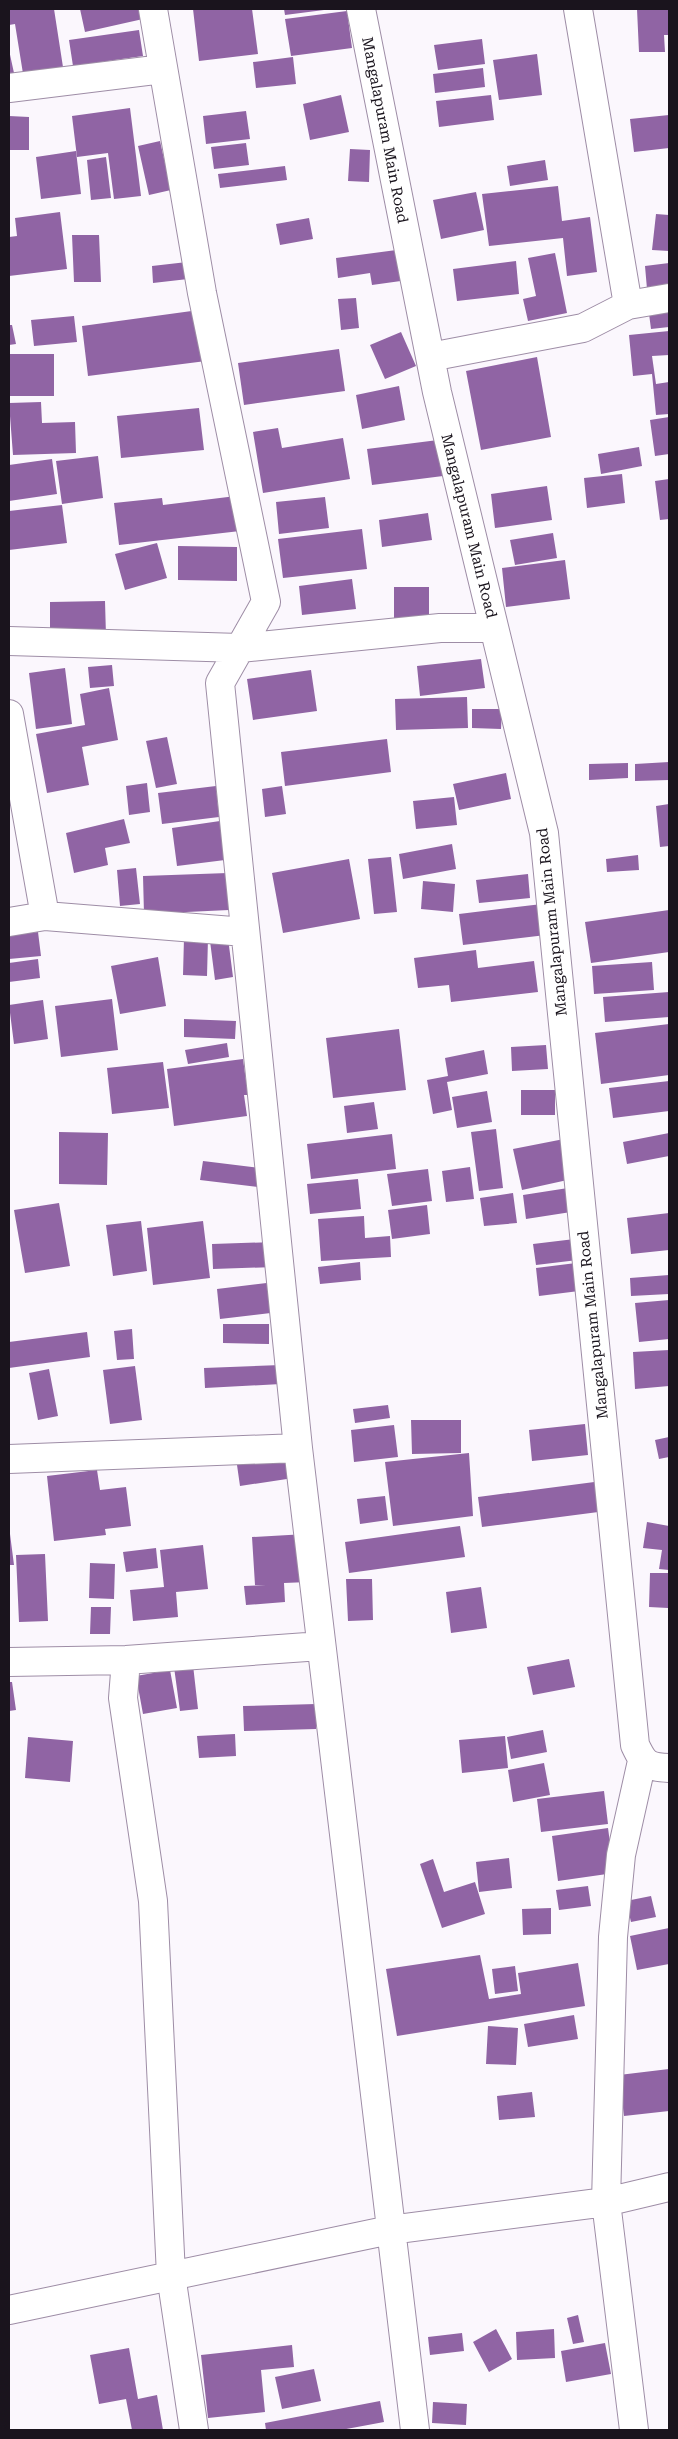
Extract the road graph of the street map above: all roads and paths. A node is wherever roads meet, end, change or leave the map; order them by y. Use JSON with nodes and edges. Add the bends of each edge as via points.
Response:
{"nodes":[{"id":1,"x":153,"y":9,"type":"edge"},
{"id":2,"x":360,"y":9,"type":"edge"},
{"id":3,"x":578,"y":9,"type":"edge"},
{"id":4,"x":163,"y":69,"type":"junction"},
{"id":5,"x":9,"y":88,"type":"edge"},
{"id":6,"x":669,"y":298,"type":"edge"},
{"id":7,"x":628,"y":305,"type":"junction"},
{"id":8,"x":430,"y":357,"type":"junction"},
{"id":9,"x":494,"y":628,"type":"junction"},
{"id":10,"x":9,"y":641,"type":"edge"},
{"id":11,"x":240,"y":648,"type":"junction"},
{"id":12,"x":9,"y":714,"type":"edge"},
{"id":13,"x":45,"y":916,"type":"junction"},
{"id":14,"x":9,"y":922,"type":"edge"},
{"id":15,"x":246,"y":932,"type":"junction"},
{"id":16,"x":298,"y":1448,"type":"junction"},
{"id":17,"x":9,"y":1459,"type":"edge"},
{"id":18,"x":321,"y":1646,"type":"junction"},
{"id":19,"x":126,"y":1660,"type":"junction"},
{"id":20,"x":9,"y":1662,"type":"edge"},
{"id":21,"x":642,"y":1761,"type":"junction"},
{"id":22,"x":669,"y":1768,"type":"edge"},
{"id":23,"x":669,"y":2187,"type":"edge"},
{"id":24,"x":606,"y":2202,"type":"junction"},
{"id":25,"x":390,"y":2230,"type":"junction"},
{"id":26,"x":172,"y":2274,"type":"junction"},
{"id":27,"x":9,"y":2310,"type":"edge"},
{"id":28,"x":194,"y":2430,"type":"edge"},
{"id":29,"x":415,"y":2430,"type":"edge"},
{"id":30,"x":634,"y":2430,"type":"edge"}],
"edges":[{"from":1,"to":4,"type":"street"},
{"from":2,"to":8,"type":"street","name":"Mangalapuram Main Road"},
{"from":3,"to":7,"type":"street"},
{"from":4,"to":5,"type":"street"},
{"from":4,"to":11,"type":"street","via":[[202,293],[266,602]]},
{"from":6,"to":7,"type":"street"},
{"from":7,"to":8,"type":"street","via":[[583,328]]},
{"from":8,"to":9,"type":"street","name":"Mangalapuram Main Road"},
{"from":9,"to":11,"type":"street","via":[[440,628]]},
{"from":9,"to":21,"type":"street","name":"Mangalapuram Main Road","via":[[544,833],[635,1745]]},
{"from":10,"to":11,"type":"street"},
{"from":11,"to":15,"type":"street","via":[[220,683]]},
{"from":12,"to":13,"type":"street"},
{"from":13,"to":14,"type":"street"},
{"from":13,"to":15,"type":"street"},
{"from":15,"to":16,"type":"street"},
{"from":16,"to":17,"type":"street"},
{"from":16,"to":18,"type":"street"},
{"from":18,"to":19,"type":"street"},
{"from":18,"to":25,"type":"street"},
{"from":19,"to":20,"type":"street"},
{"from":19,"to":26,"type":"street","via":[[123,1698],[153,1901]]},
{"from":21,"to":22,"type":"street","via":[[655,1767]]},
{"from":21,"to":24,"type":"street","via":[[620,1856],[614,1937]]},
{"from":23,"to":24,"type":"street"},
{"from":24,"to":25,"type":"street"},
{"from":24,"to":30,"type":"street"},
{"from":25,"to":26,"type":"street"},
{"from":25,"to":29,"type":"street"},
{"from":26,"to":27,"type":"street"},
{"from":26,"to":28,"type":"street"}]}
